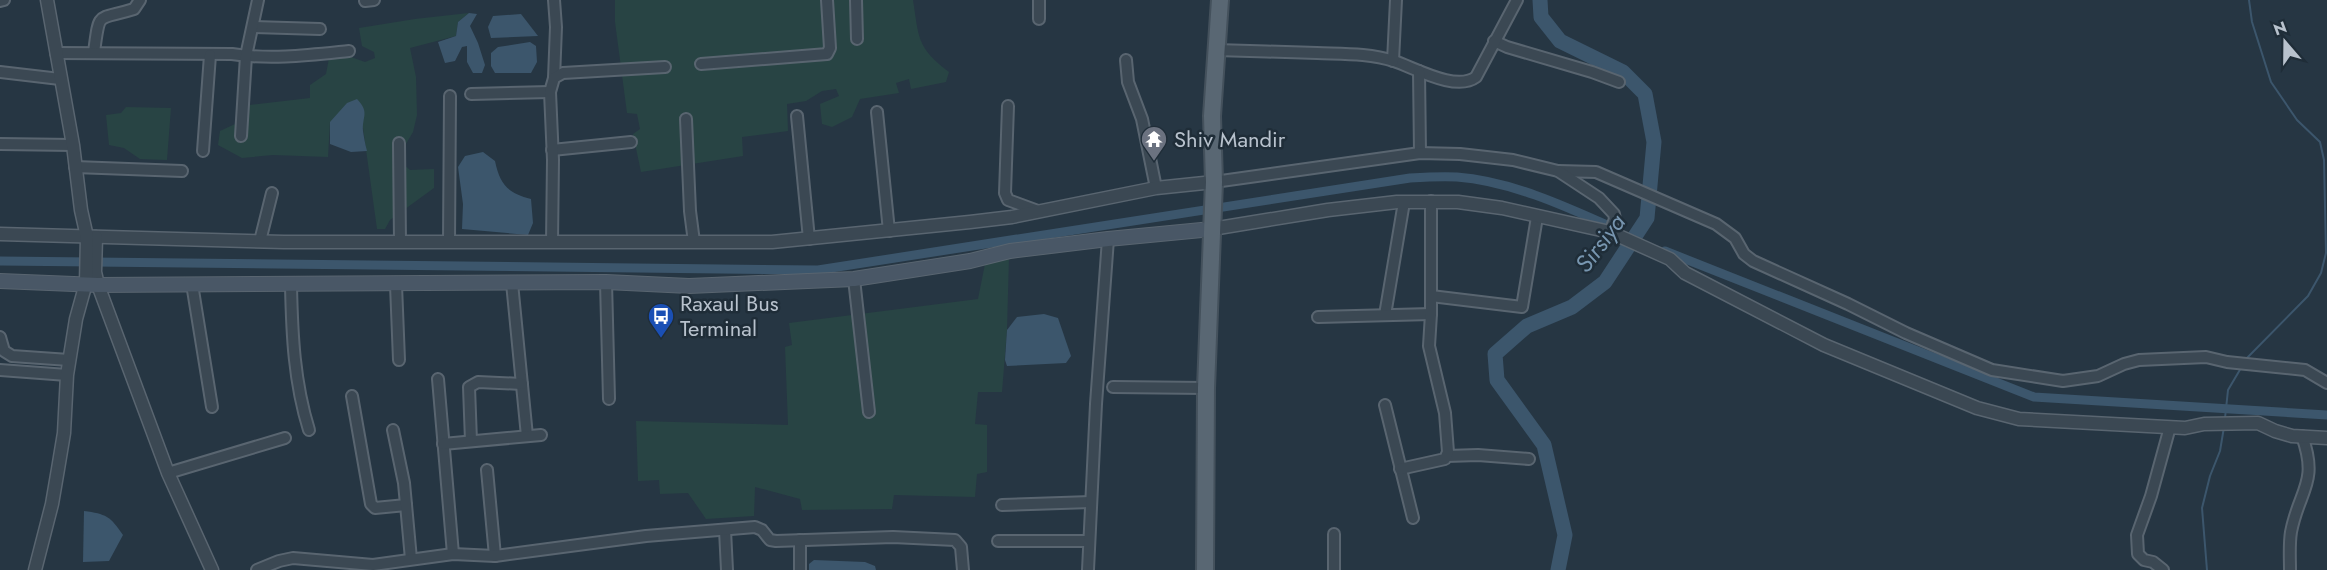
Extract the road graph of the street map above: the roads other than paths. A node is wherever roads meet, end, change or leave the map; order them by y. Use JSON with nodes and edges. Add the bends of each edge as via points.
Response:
{"nodes":[{"id":1,"x":47,"y":0,"type":"edge"},
{"id":2,"x":140,"y":0,"type":"edge"},
{"id":3,"x":258,"y":0,"type":"edge"},
{"id":4,"x":374,"y":0,"type":"edge"},
{"id":5,"x":554,"y":0,"type":"edge"},
{"id":6,"x":827,"y":0,"type":"edge"},
{"id":7,"x":856,"y":0,"type":"edge"},
{"id":8,"x":1039,"y":0,"type":"edge"},
{"id":9,"x":1220,"y":0,"type":"edge"},
{"id":10,"x":1396,"y":0,"type":"edge"},
{"id":11,"x":1517,"y":0,"type":"edge"},
{"id":12,"x":365,"y":1,"type":"edge"},
{"id":13,"x":1039,"y":19,"type":"dead end"},
{"id":14,"x":253,"y":27,"type":"junction"},
{"id":15,"x":320,"y":28,"type":"dead end"},
{"id":16,"x":857,"y":39,"type":"dead end"},
{"id":17,"x":1494,"y":41,"type":"junction"},
{"id":18,"x":349,"y":51,"type":"dead end"},
{"id":19,"x":1216,"y":51,"type":"junction"},
{"id":20,"x":94,"y":52,"type":"junction"},
{"id":21,"x":56,"y":53,"type":"junction"},
{"id":22,"x":210,"y":55,"type":"junction"},
{"id":23,"x":246,"y":56,"type":"junction"},
{"id":24,"x":1126,"y":60,"type":"dead end"},
{"id":25,"x":1393,"y":61,"type":"junction"},
{"id":26,"x":701,"y":64,"type":"dead end"},
{"id":27,"x":665,"y":67,"type":"dead end"},
{"id":28,"x":1419,"y":71,"type":"junction"},
{"id":29,"x":0,"y":72,"type":"edge"},
{"id":30,"x":554,"y":78,"type":"junction"},
{"id":31,"x":60,"y":79,"type":"junction"},
{"id":32,"x":1619,"y":82,"type":"dead end"},
{"id":33,"x":550,"y":92,"type":"junction"},
{"id":34,"x":471,"y":94,"type":"dead end"},
{"id":35,"x":450,"y":96,"type":"dead end"},
{"id":36,"x":1008,"y":106,"type":"dead end"},
{"id":37,"x":878,"y":112,"type":"dead end"},
{"id":38,"x":797,"y":116,"type":"dead end"},
{"id":39,"x":686,"y":119,"type":"dead end"},
{"id":40,"x":241,"y":136,"type":"dead end"},
{"id":41,"x":631,"y":142,"type":"dead end"},
{"id":42,"x":399,"y":143,"type":"dead end"},
{"id":43,"x":0,"y":144,"type":"edge"},
{"id":44,"x":73,"y":145,"type":"junction"},
{"id":45,"x":203,"y":150,"type":"dead end"},
{"id":46,"x":552,"y":150,"type":"junction"},
{"id":47,"x":1420,"y":153,"type":"junction"},
{"id":48,"x":75,"y":167,"type":"junction"},
{"id":49,"x":182,"y":171,"type":"dead end"},
{"id":50,"x":1558,"y":171,"type":"junction"},
{"id":51,"x":1156,"y":188,"type":"junction"},
{"id":52,"x":1213,"y":190,"type":"junction"},
{"id":53,"x":272,"y":193,"type":"dead end"},
{"id":54,"x":1431,"y":201,"type":"junction"},
{"id":55,"x":1404,"y":202,"type":"junction"},
{"id":56,"x":1038,"y":211,"type":"junction"},
{"id":57,"x":1537,"y":216,"type":"junction"},
{"id":58,"x":1212,"y":224,"type":"junction"},
{"id":59,"x":1612,"y":228,"type":"junction"},
{"id":60,"x":889,"y":231,"type":"junction"},
{"id":61,"x":0,"y":234,"type":"edge"},
{"id":62,"x":809,"y":239,"type":"junction"},
{"id":63,"x":1108,"y":239,"type":"junction"},
{"id":64,"x":260,"y":241,"type":"junction"},
{"id":65,"x":91,"y":242,"type":"junction"},
{"id":66,"x":400,"y":242,"type":"junction"},
{"id":67,"x":449,"y":242,"type":"junction"},
{"id":68,"x":552,"y":242,"type":"junction"},
{"id":69,"x":694,"y":242,"type":"junction"},
{"id":70,"x":91,"y":277,"type":"junction"},
{"id":71,"x":854,"y":279,"type":"junction"},
{"id":72,"x":0,"y":281,"type":"edge"},
{"id":73,"x":606,"y":282,"type":"junction"},
{"id":74,"x":512,"y":283,"type":"junction"},
{"id":75,"x":192,"y":284,"type":"junction"},
{"id":76,"x":291,"y":285,"type":"junction"},
{"id":77,"x":396,"y":285,"type":"junction"},
{"id":78,"x":1431,"y":296,"type":"junction"},
{"id":79,"x":1431,"y":314,"type":"junction"},
{"id":80,"x":1385,"y":315,"type":"junction"},
{"id":81,"x":1318,"y":317,"type":"dead end"},
{"id":82,"x":0,"y":337,"type":"edge"},
{"id":83,"x":69,"y":360,"type":"junction"},
{"id":84,"x":399,"y":360,"type":"dead end"},
{"id":85,"x":0,"y":370,"type":"edge"},
{"id":86,"x":67,"y":375,"type":"junction"},
{"id":87,"x":438,"y":378,"type":"dead end"},
{"id":88,"x":2327,"y":383,"type":"edge"},
{"id":89,"x":522,"y":384,"type":"junction"},
{"id":90,"x":1113,"y":387,"type":"dead end"},
{"id":91,"x":1206,"y":388,"type":"junction"},
{"id":92,"x":352,"y":396,"type":"dead end"},
{"id":93,"x":609,"y":399,"type":"dead end"},
{"id":94,"x":1385,"y":405,"type":"dead end"},
{"id":95,"x":212,"y":406,"type":"dead end"},
{"id":96,"x":868,"y":412,"type":"dead end"},
{"id":97,"x":2170,"y":427,"type":"junction"},
{"id":98,"x":309,"y":430,"type":"dead end"},
{"id":99,"x":393,"y":430,"type":"dead end"},
{"id":100,"x":541,"y":435,"type":"dead end"},
{"id":101,"x":527,"y":436,"type":"junction"},
{"id":102,"x":2302,"y":436,"type":"junction"},
{"id":103,"x":285,"y":438,"type":"dead end"},
{"id":104,"x":2327,"y":438,"type":"edge"},
{"id":105,"x":471,"y":441,"type":"junction"},
{"id":106,"x":443,"y":444,"type":"junction"},
{"id":107,"x":1447,"y":456,"type":"junction"},
{"id":108,"x":1529,"y":459,"type":"dead end"},
{"id":109,"x":1400,"y":469,"type":"junction"},
{"id":110,"x":487,"y":470,"type":"dead end"},
{"id":111,"x":168,"y":473,"type":"junction"},
{"id":112,"x":1090,"y":502,"type":"junction"},
{"id":113,"x":406,"y":505,"type":"junction"},
{"id":114,"x":1002,"y":505,"type":"dead end"},
{"id":115,"x":1413,"y":518,"type":"dead end"},
{"id":116,"x":725,"y":530,"type":"junction"},
{"id":117,"x":1334,"y":534,"type":"dead end"},
{"id":118,"x":800,"y":540,"type":"junction"},
{"id":119,"x":998,"y":541,"type":"dead end"},
{"id":120,"x":1089,"y":541,"type":"junction"},
{"id":121,"x":453,"y":555,"type":"junction"},
{"id":122,"x":495,"y":555,"type":"junction"},
{"id":123,"x":411,"y":559,"type":"junction"},
{"id":124,"x":374,"y":567,"type":"edge"},
{"id":125,"x":35,"y":570,"type":"edge"},
{"id":126,"x":213,"y":570,"type":"edge"},
{"id":127,"x":257,"y":570,"type":"edge"},
{"id":128,"x":727,"y":570,"type":"edge"},
{"id":129,"x":800,"y":570,"type":"edge"},
{"id":130,"x":963,"y":570,"type":"edge"},
{"id":131,"x":1088,"y":570,"type":"edge"},
{"id":132,"x":1205,"y":570,"type":"edge"},
{"id":133,"x":1334,"y":570,"type":"edge"},
{"id":134,"x":2163,"y":570,"type":"edge"},
{"id":135,"x":2290,"y":570,"type":"edge"}],
"edges":[{"from":1,"to":21,"type":"street"},
{"from":2,"to":20,"type":"street","via":[[134,9],[101,19]]},
{"from":3,"to":14,"type":"street"},
{"from":4,"to":12,"type":"street"},
{"from":5,"to":30,"type":"street"},
{"from":6,"to":26,"type":"street","via":[[827,54]]},
{"from":7,"to":16,"type":"street"},
{"from":8,"to":13,"type":"street"},
{"from":9,"to":19,"type":"main road"},
{"from":10,"to":25,"type":"street"},
{"from":11,"to":17,"type":"street"},
{"from":14,"to":15,"type":"street"},
{"from":14,"to":23,"type":"street"},
{"from":17,"to":28,"type":"street","via":[[1472,80],[1460,82]]},
{"from":17,"to":32,"type":"street"},
{"from":18,"to":23,"type":"street","via":[[276,58]]},
{"from":19,"to":25,"type":"street","via":[[1360,54]]},
{"from":19,"to":52,"type":"main road"},
{"from":20,"to":21,"type":"street"},
{"from":20,"to":22,"type":"street"},
{"from":21,"to":31,"type":"street"},
{"from":22,"to":23,"type":"street"},
{"from":22,"to":45,"type":"street"},
{"from":23,"to":40,"type":"street"},
{"from":24,"to":51,"type":"street","via":[[1128,82],[1142,119]]},
{"from":25,"to":28,"type":"street"},
{"from":27,"to":30,"type":"street","via":[[563,74]]},
{"from":28,"to":47,"type":"street"},
{"from":29,"to":31,"type":"street"},
{"from":30,"to":33,"type":"street"},
{"from":31,"to":44,"type":"street"},
{"from":33,"to":34,"type":"street"},
{"from":33,"to":46,"type":"street"},
{"from":35,"to":67,"type":"street"},
{"from":36,"to":56,"type":"street","via":[[1005,193],[1008,200]]},
{"from":37,"to":60,"type":"street"},
{"from":38,"to":62,"type":"street"},
{"from":39,"to":69,"type":"street"},
{"from":41,"to":46,"type":"street"},
{"from":42,"to":66,"type":"street"},
{"from":43,"to":44,"type":"street"},
{"from":44,"to":48,"type":"street"},
{"from":46,"to":68,"type":"street"},
{"from":47,"to":50,"type":"street","via":[[1513,160]]},
{"from":47,"to":52,"type":"street"},
{"from":48,"to":49,"type":"street"},
{"from":48,"to":65,"type":"street","via":[[81,210]]},
{"from":50,"to":59,"type":"street","via":[[1608,205]]},
{"from":50,"to":88,"type":"street","via":[[1596,172],[1716,224],[1736,238],[1744,254],[1753,261],[1992,370],[2063,381],[2098,376],[2139,360],[2205,357],[2305,370]]},
{"from":51,"to":52,"type":"street"},
{"from":51,"to":56,"type":"street"},
{"from":52,"to":58,"type":"main road"},
{"from":53,"to":64,"type":"street"},
{"from":54,"to":55,"type":"street"},
{"from":54,"to":57,"type":"street","via":[[1502,208]]},
{"from":54,"to":78,"type":"street"},
{"from":55,"to":58,"type":"street"},
{"from":55,"to":80,"type":"street"},
{"from":56,"to":60,"type":"street"},
{"from":57,"to":59,"type":"street"},
{"from":57,"to":78,"type":"street","via":[[1522,307]]},
{"from":58,"to":63,"type":"main road"},
{"from":58,"to":91,"type":"main road"},
{"from":59,"to":97,"type":"street","via":[[1670,259],[1685,273],[1824,345],[1977,408],[2019,419]]},
{"from":60,"to":62,"type":"street"},
{"from":61,"to":65,"type":"street"},
{"from":62,"to":69,"type":"street","via":[[737,244]]},
{"from":63,"to":71,"type":"main road","via":[[1010,251]]},
{"from":63,"to":112,"type":"street"},
{"from":64,"to":65,"type":"street"},
{"from":64,"to":66,"type":"street"},
{"from":65,"to":70,"type":"street"},
{"from":66,"to":67,"type":"street"},
{"from":67,"to":68,"type":"street"},
{"from":68,"to":69,"type":"street"},
{"from":70,"to":72,"type":"main road"},
{"from":70,"to":75,"type":"main road"},
{"from":70,"to":83,"type":"street","via":[[76,319]]},
{"from":70,"to":111,"type":"street"},
{"from":71,"to":73,"type":"main road","via":[[689,285]]},
{"from":71,"to":96,"type":"street"},
{"from":73,"to":74,"type":"main road"},
{"from":73,"to":93,"type":"street"},
{"from":74,"to":77,"type":"main road"},
{"from":74,"to":89,"type":"street"},
{"from":75,"to":76,"type":"main road"},
{"from":75,"to":95,"type":"street"},
{"from":76,"to":77,"type":"main road"},
{"from":76,"to":98,"type":"street","via":[[298,390]]},
{"from":77,"to":84,"type":"street"},
{"from":78,"to":79,"type":"street"},
{"from":79,"to":80,"type":"street"},
{"from":79,"to":107,"type":"street","via":[[1429,346],[1445,413]]},
{"from":80,"to":81,"type":"street"},
{"from":82,"to":83,"type":"street","via":[[4,351],[12,357]]},
{"from":83,"to":86,"type":"street"},
{"from":85,"to":86,"type":"street"},
{"from":86,"to":125,"type":"street","via":[[58,469]]},
{"from":87,"to":106,"type":"street"},
{"from":89,"to":101,"type":"street"},
{"from":89,"to":105,"type":"street","via":[[477,382],[469,387]]},
{"from":90,"to":91,"type":"street"},
{"from":91,"to":132,"type":"main road"},
{"from":92,"to":113,"type":"street","via":[[371,504],[375,508]]},
{"from":94,"to":109,"type":"street"},
{"from":97,"to":102,"type":"street","via":[[2258,423],[2281,433]]},
{"from":97,"to":134,"type":"street","via":[[2137,535],[2138,554]]},
{"from":99,"to":113,"type":"street"},
{"from":100,"to":101,"type":"street"},
{"from":101,"to":105,"type":"street"},
{"from":102,"to":104,"type":"street"},
{"from":102,"to":135,"type":"street","via":[[2310,465],[2309,477],[2291,534]]},
{"from":103,"to":111,"type":"street"},
{"from":105,"to":106,"type":"street"},
{"from":106,"to":121,"type":"street"},
{"from":107,"to":108,"type":"street"},
{"from":107,"to":109,"type":"street"},
{"from":109,"to":115,"type":"street"},
{"from":110,"to":122,"type":"street"},
{"from":111,"to":126,"type":"street"},
{"from":112,"to":114,"type":"street"},
{"from":112,"to":120,"type":"street"},
{"from":113,"to":123,"type":"street"},
{"from":116,"to":118,"type":"street","via":[[759,528],[770,540]]},
{"from":116,"to":122,"type":"street"},
{"from":116,"to":128,"type":"street"},
{"from":117,"to":133,"type":"street"},
{"from":118,"to":129,"type":"street"},
{"from":118,"to":130,"type":"street","via":[[955,540],[963,555]]},
{"from":119,"to":120,"type":"street"},
{"from":120,"to":131,"type":"street"},
{"from":121,"to":122,"type":"street"},
{"from":121,"to":123,"type":"street"},
{"from":123,"to":124,"type":"street"},
{"from":124,"to":127,"type":"street","via":[[293,558]]}]}
